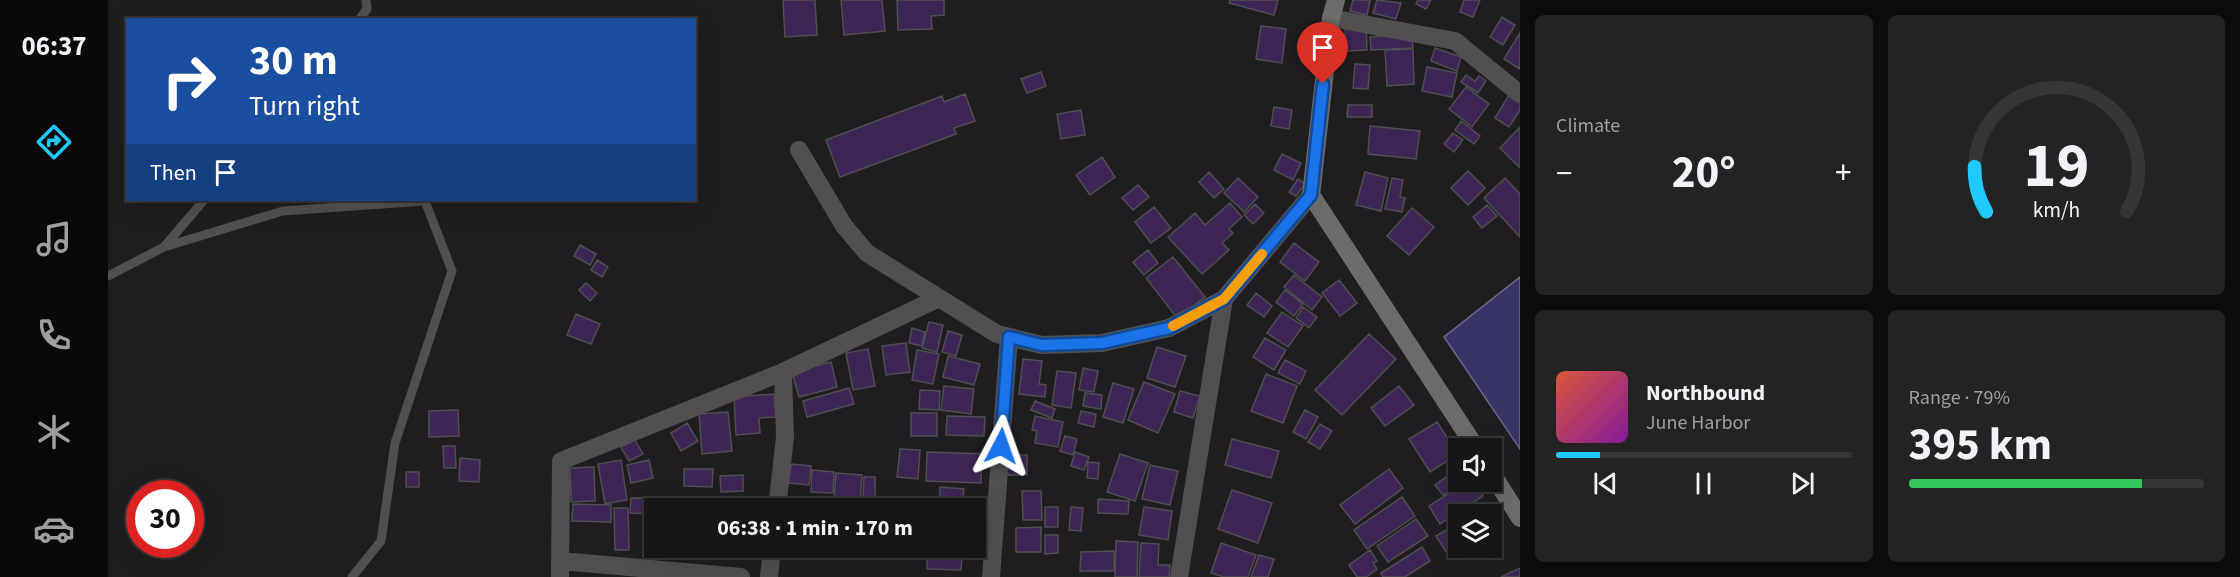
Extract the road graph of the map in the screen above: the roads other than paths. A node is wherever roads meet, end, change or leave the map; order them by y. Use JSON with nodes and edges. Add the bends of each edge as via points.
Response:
{"nodes":[{"id":1,"x":366,"y":0,"type":"edge"},
{"id":2,"x":1333,"y":9,"type":"edge"},
{"id":3,"x":360,"y":18,"type":"edge"},
{"id":4,"x":1520,"y":94,"type":"edge"},
{"id":5,"x":799,"y":150,"type":"dead end"},
{"id":6,"x":1311,"y":195,"type":"junction"},
{"id":7,"x":203,"y":201,"type":"edge"},
{"id":8,"x":164,"y":247,"type":"junction"},
{"id":9,"x":108,"y":276,"type":"edge"},
{"id":10,"x":939,"y":298,"type":"junction"},
{"id":11,"x":1224,"y":299,"type":"junction"},
{"id":12,"x":1009,"y":337,"type":"junction"},
{"id":13,"x":783,"y":372,"type":"junction"},
{"id":14,"x":1469,"y":438,"type":"edge"},
{"id":15,"x":1502,"y":489,"type":"edge"},
{"id":16,"x":778,"y":498,"type":"edge"},
{"id":17,"x":1520,"y":518,"type":"edge"},
{"id":18,"x":771,"y":558,"type":"edge"},
{"id":19,"x":561,"y":569,"type":"edge"},
{"id":20,"x":352,"y":577,"type":"edge"},
{"id":21,"x":741,"y":577,"type":"edge"},
{"id":22,"x":769,"y":577,"type":"edge"},
{"id":23,"x":991,"y":577,"type":"edge"},
{"id":24,"x":1179,"y":577,"type":"edge"}],
"edges":[{"from":1,"to":3,"type":"lane","via":[[367,9]]},
{"from":2,"to":4,"type":"street","via":[[1455,41]]},
{"from":2,"to":6,"type":"street"},
{"from":5,"to":10,"type":"street","via":[[844,226],[867,254]]},
{"from":6,"to":11,"type":"street"},
{"from":6,"to":14,"type":"street"},
{"from":7,"to":8,"type":"lane"},
{"from":8,"to":9,"type":"lane"},
{"from":8,"to":20,"type":"lane","via":[[284,211],[425,201],[452,270],[395,443],[381,541]]},
{"from":10,"to":12,"type":"street","via":[[997,334]]},
{"from":10,"to":13,"type":"street"},
{"from":11,"to":12,"type":"street","via":[[1169,328],[1102,343],[1042,345]]},
{"from":11,"to":24,"type":"street"},
{"from":12,"to":23,"type":"street"},
{"from":13,"to":16,"type":"street","via":[[785,437]]},
{"from":13,"to":19,"type":"street","via":[[561,461]]},
{"from":15,"to":17,"type":"street"},
{"from":18,"to":22,"type":"street"},
{"from":19,"to":21,"type":"street"}]}
